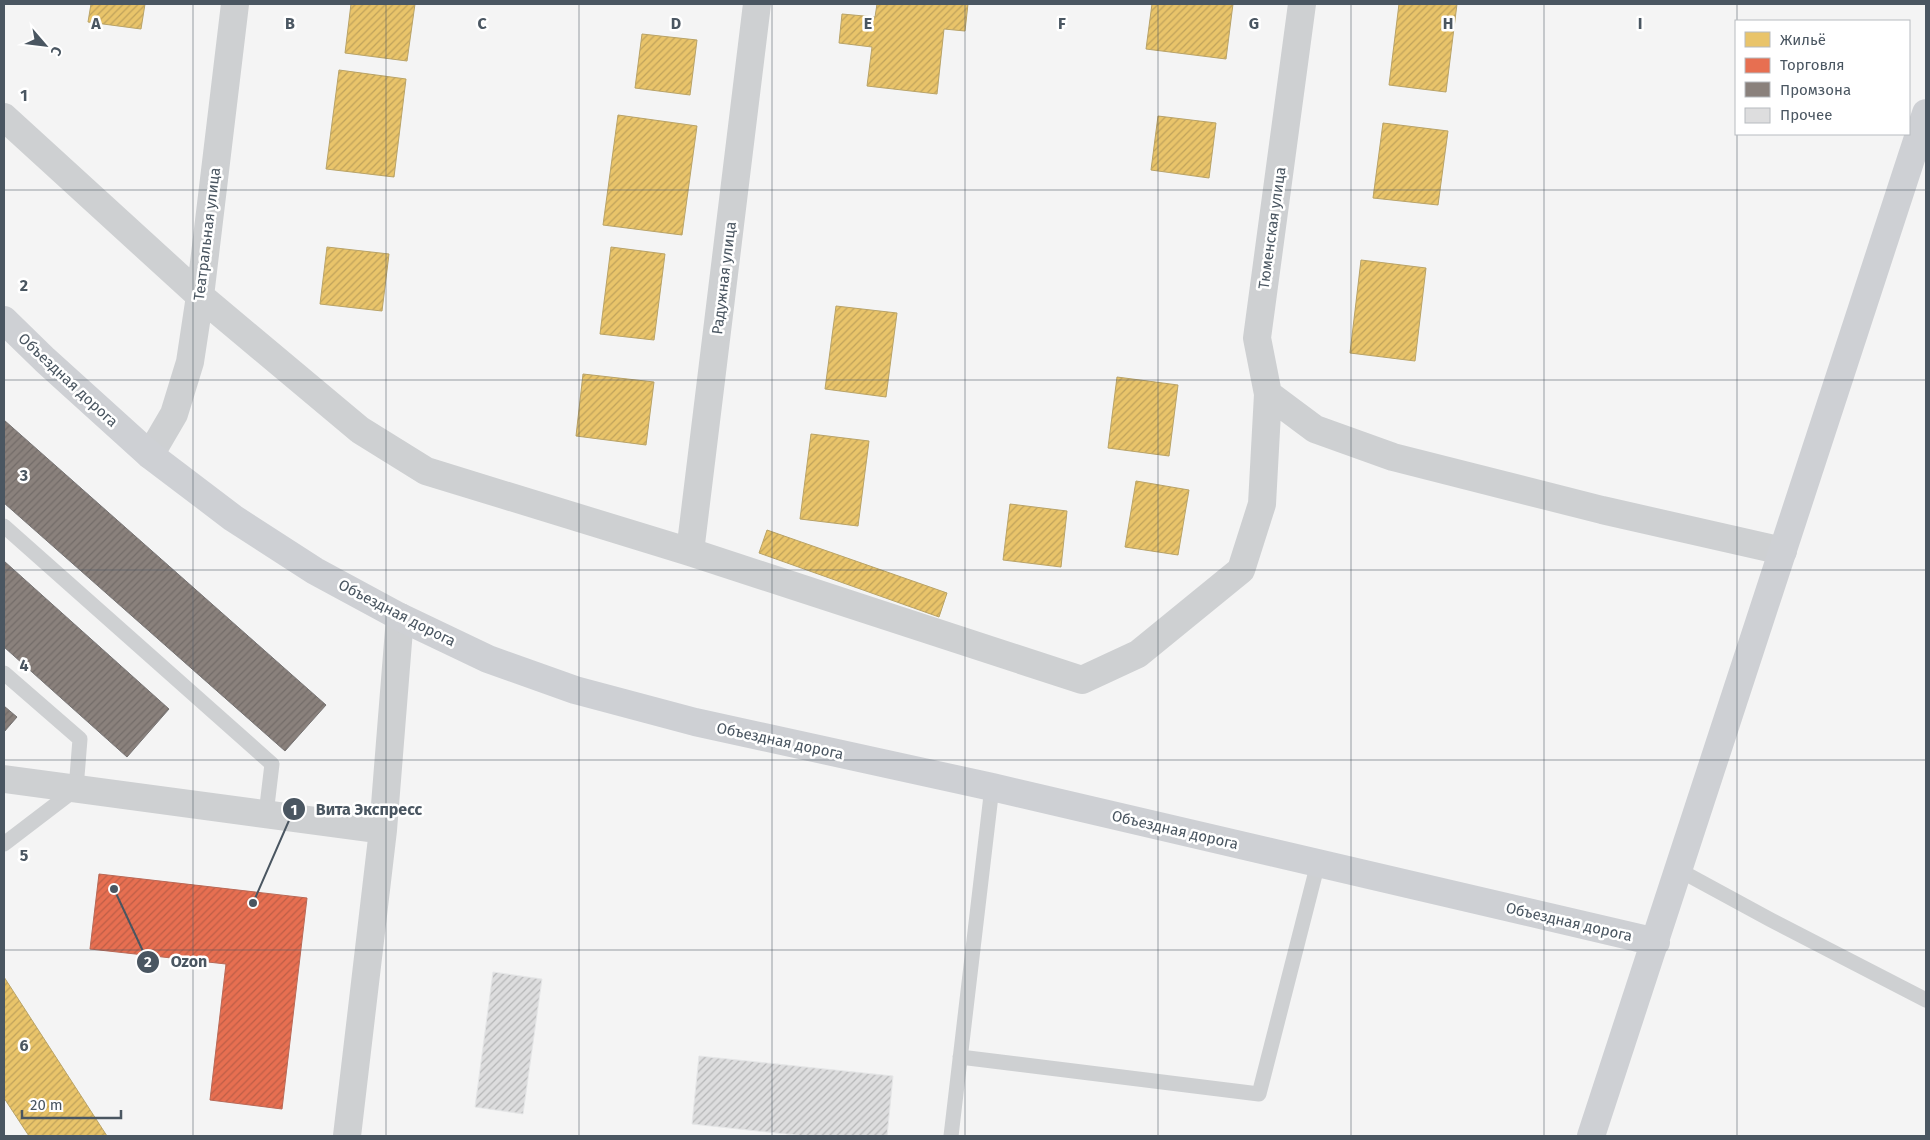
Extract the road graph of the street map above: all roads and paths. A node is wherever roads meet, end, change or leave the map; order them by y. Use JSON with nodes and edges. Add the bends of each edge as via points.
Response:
{"nodes":[{"id":1,"x":235,"y":4,"type":"edge"},
{"id":2,"x":757,"y":4,"type":"edge"},
{"id":3,"x":1302,"y":4,"type":"edge"},
{"id":4,"x":1926,"y":113,"type":"edge"},
{"id":5,"x":4,"y":117,"type":"edge"},
{"id":6,"x":200,"y":296,"type":"junction"},
{"id":7,"x":4,"y":320,"type":"edge"},
{"id":8,"x":1268,"y":394,"type":"junction"},
{"id":9,"x":150,"y":455,"type":"junction"},
{"id":10,"x":4,"y":526,"type":"edge"},
{"id":11,"x":1783,"y":551,"type":"junction"},
{"id":12,"x":690,"y":552,"type":"junction"},
{"id":13,"x":400,"y":617,"type":"junction"},
{"id":14,"x":4,"y":673,"type":"edge"},
{"id":15,"x":4,"y":779,"type":"edge"},
{"id":16,"x":992,"y":787,"type":"junction"},
{"id":17,"x":76,"y":789,"type":"junction"},
{"id":18,"x":266,"y":814,"type":"junction"},
{"id":19,"x":383,"y":830,"type":"junction"},
{"id":20,"x":4,"y":844,"type":"edge"},
{"id":21,"x":1318,"y":863,"type":"junction"},
{"id":22,"x":1679,"y":870,"type":"junction"},
{"id":23,"x":1656,"y":942,"type":"junction"},
{"id":24,"x":1926,"y":1000,"type":"edge"},
{"id":25,"x":960,"y":1057,"type":"junction"},
{"id":26,"x":1597,"y":1134,"type":"edge"},
{"id":27,"x":347,"y":1136,"type":"edge"},
{"id":28,"x":951,"y":1136,"type":"edge"}],
"edges":[{"from":1,"to":6,"type":"street","name":"Театральная улица"},
{"from":2,"to":12,"type":"street","name":"Радужная улица"},
{"from":3,"to":8,"type":"street","name":"Тюменская улица","via":[[1257,338]]},
{"from":4,"to":11,"type":"main road"},
{"from":5,"to":6,"type":"street","name":"Тюменская улица"},
{"from":6,"to":9,"type":"street","name":"Театральная улица","via":[[190,362],[174,414]]},
{"from":6,"to":12,"type":"street","name":"Тюменская улица","via":[[360,430],[426,471]]},
{"from":7,"to":9,"type":"main road","name":"Объездная дорога"},
{"from":8,"to":11,"type":"street","via":[[1315,429],[1393,456],[1602,510]]},
{"from":8,"to":12,"type":"street","name":"Тюменская улица","via":[[1262,504],[1241,570],[1138,654],[1082,680]]},
{"from":9,"to":13,"type":"main road","name":"Объездная дорога","via":[[233,518],[307,566]]},
{"from":10,"to":18,"type":"lane","via":[[272,764]]},
{"from":11,"to":22,"type":"main road"},
{"from":13,"to":16,"type":"main road","name":"Объездная дорога","via":[[488,659],[575,690],[695,722]]},
{"from":13,"to":19,"type":"street"},
{"from":14,"to":17,"type":"lane","via":[[80,739]]},
{"from":15,"to":17,"type":"street"},
{"from":16,"to":21,"type":"main road","name":"Объездная дорога"},
{"from":16,"to":25,"type":"lane"},
{"from":17,"to":18,"type":"street"},
{"from":17,"to":20,"type":"lane"},
{"from":18,"to":19,"type":"street"},
{"from":19,"to":27,"type":"street"},
{"from":21,"to":23,"type":"main road","name":"Объездная дорога"},
{"from":21,"to":25,"type":"lane","via":[[1259,1094]]},
{"from":22,"to":23,"type":"main road"},
{"from":22,"to":24,"type":"lane"},
{"from":23,"to":26,"type":"main road"},
{"from":25,"to":28,"type":"lane"}]}
